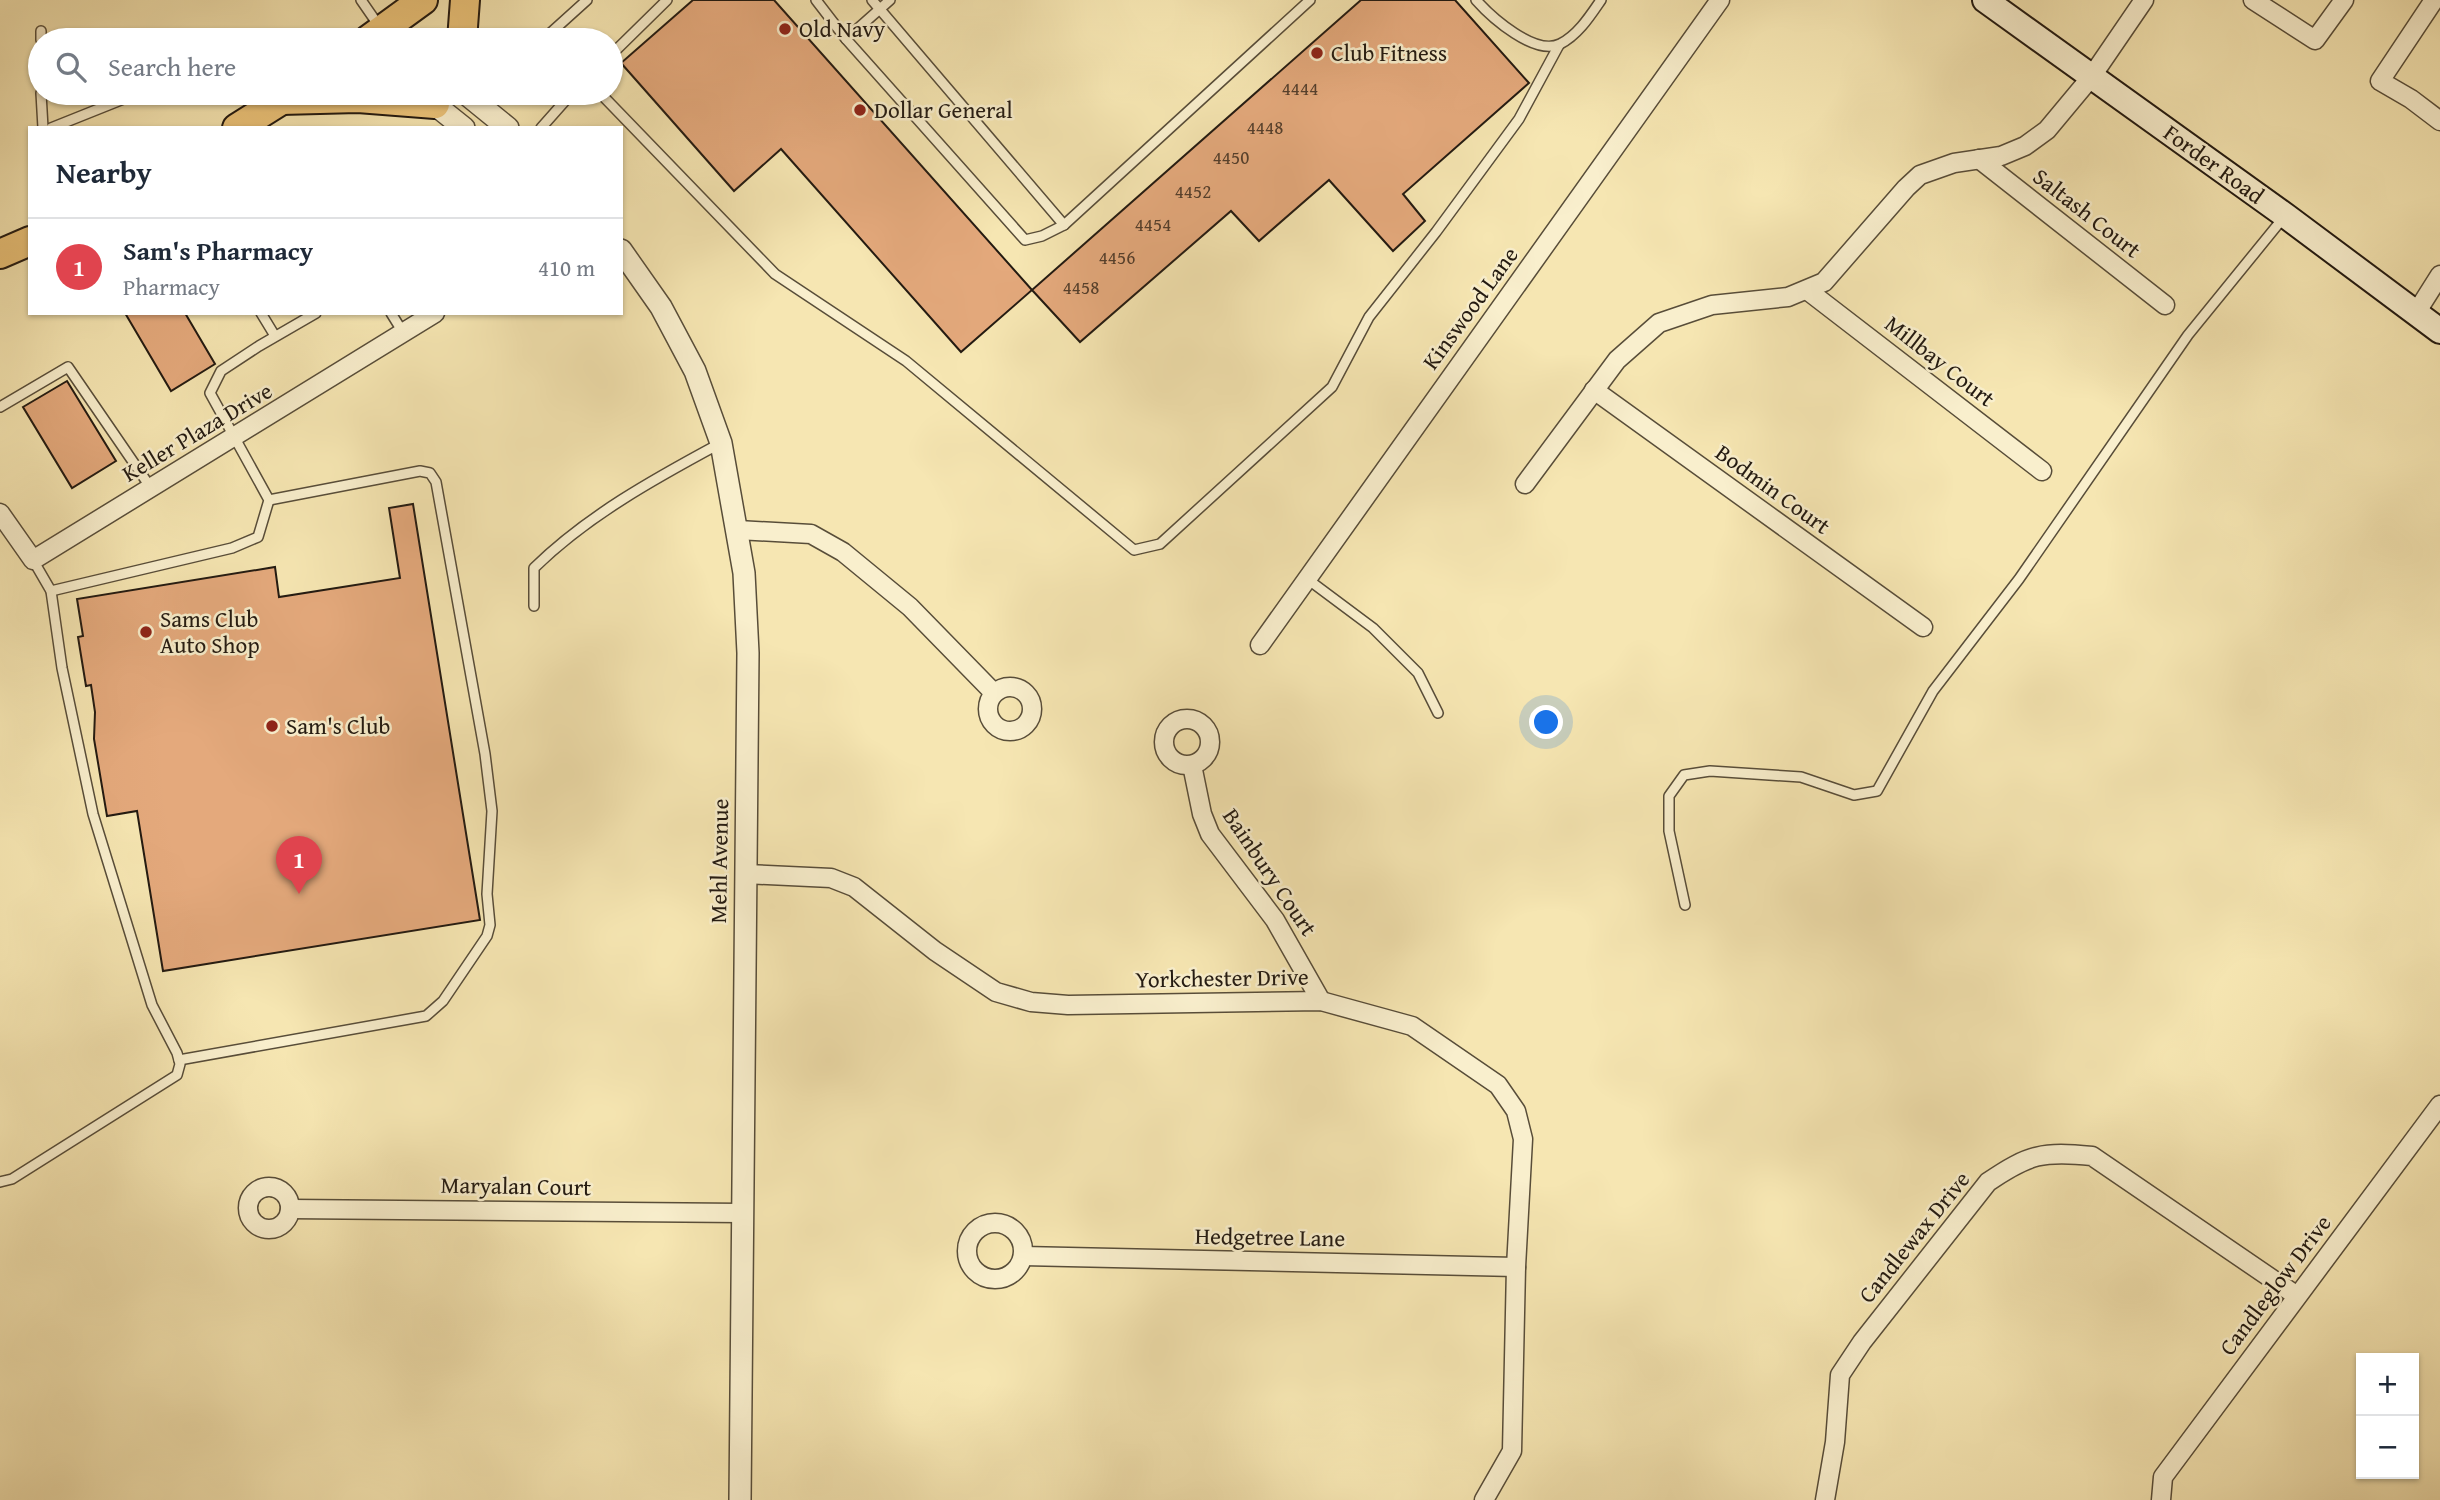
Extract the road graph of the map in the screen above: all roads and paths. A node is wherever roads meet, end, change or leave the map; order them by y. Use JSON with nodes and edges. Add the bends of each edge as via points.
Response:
{"nodes":[{"id":1,"x":361,"y":0,"type":"edge"},
{"id":2,"x":423,"y":0,"type":"edge"},
{"id":3,"x":465,"y":0,"type":"edge"},
{"id":4,"x":587,"y":0,"type":"edge"},
{"id":5,"x":667,"y":0,"type":"edge"},
{"id":6,"x":816,"y":0,"type":"edge"},
{"id":7,"x":872,"y":0,"type":"edge"},
{"id":8,"x":890,"y":0,"type":"edge"},
{"id":9,"x":1310,"y":0,"type":"edge"},
{"id":10,"x":1601,"y":0,"type":"edge"},
{"id":11,"x":1720,"y":0,"type":"edge"},
{"id":12,"x":1985,"y":0,"type":"edge"},
{"id":13,"x":2144,"y":0,"type":"edge"},
{"id":14,"x":2253,"y":0,"type":"edge"},
{"id":15,"x":2344,"y":0,"type":"edge"},
{"id":16,"x":2434,"y":0,"type":"edge"},
{"id":17,"x":1480,"y":1,"type":"edge"},
{"id":18,"x":879,"y":9,"type":"junction"},
{"id":19,"x":377,"y":28,"type":"edge"},
{"id":20,"x":394,"y":28,"type":"edge"},
{"id":21,"x":463,"y":28,"type":"edge"},
{"id":22,"x":556,"y":28,"type":"edge"},
{"id":23,"x":846,"y":38,"type":"junction"},
{"id":24,"x":623,"y":43,"type":"edge"},
{"id":25,"x":1559,"y":45,"type":"junction"},
{"id":26,"x":2092,"y":76,"type":"junction"},
{"id":27,"x":42,"y":105,"type":"edge"},
{"id":28,"x":108,"y":105,"type":"edge"},
{"id":29,"x":274,"y":105,"type":"edge"},
{"id":30,"x":436,"y":105,"type":"edge"},
{"id":31,"x":480,"y":105,"type":"edge"},
{"id":32,"x":561,"y":105,"type":"edge"},
{"id":33,"x":612,"y":105,"type":"edge"},
{"id":34,"x":2440,"y":121,"type":"edge"},
{"id":35,"x":43,"y":126,"type":"edge"},
{"id":36,"x":56,"y":126,"type":"edge"},
{"id":37,"x":240,"y":126,"type":"edge"},
{"id":38,"x":462,"y":126,"type":"edge"},
{"id":39,"x":506,"y":126,"type":"edge"},
{"id":40,"x":543,"y":126,"type":"edge"},
{"id":41,"x":1979,"y":159,"type":"junction"},
{"id":42,"x":2286,"y":216,"type":"junction"},
{"id":43,"x":1064,"y":225,"type":"junction"},
{"id":44,"x":28,"y":242,"type":"edge"},
{"id":45,"x":623,"y":253,"type":"edge"},
{"id":46,"x":0,"y":254,"type":"edge"},
{"id":47,"x":2440,"y":275,"type":"edge"},
{"id":48,"x":1807,"y":290,"type":"junction"},
{"id":49,"x":2165,"y":305,"type":"dead end"},
{"id":50,"x":2416,"y":313,"type":"junction"},
{"id":51,"x":262,"y":315,"type":"edge"},
{"id":52,"x":312,"y":315,"type":"edge"},
{"id":53,"x":392,"y":315,"type":"edge"},
{"id":54,"x":432,"y":315,"type":"edge"},
{"id":55,"x":2440,"y":331,"type":"edge"},
{"id":56,"x":404,"y":334,"type":"junction"},
{"id":57,"x":275,"y":336,"type":"junction"},
{"id":58,"x":1594,"y":390,"type":"junction"},
{"id":59,"x":0,"y":407,"type":"edge"},
{"id":60,"x":235,"y":437,"type":"junction"},
{"id":61,"x":721,"y":443,"type":"junction"},
{"id":62,"x":2042,"y":471,"type":"dead end"},
{"id":63,"x":1525,"y":484,"type":"dead end"},
{"id":64,"x":151,"y":488,"type":"junction"},
{"id":65,"x":269,"y":500,"type":"junction"},
{"id":66,"x":0,"y":513,"type":"edge"},
{"id":67,"x":738,"y":530,"type":"junction"},
{"id":68,"x":33,"y":560,"type":"junction"},
{"id":69,"x":1307,"y":578,"type":"junction"},
{"id":70,"x":51,"y":591,"type":"junction"},
{"id":71,"x":534,"y":606,"type":"dead end"},
{"id":72,"x":1923,"y":627,"type":"dead end"},
{"id":73,"x":1259,"y":645,"type":"dead end"},
{"id":74,"x":994,"y":693,"type":"dead end"},
{"id":75,"x":1438,"y":713,"type":"dead end"},
{"id":76,"x":1192,"y":765,"type":"dead end"},
{"id":77,"x":745,"y":874,"type":"junction"},
{"id":78,"x":1685,"y":905,"type":"dead end"},
{"id":79,"x":1321,"y":1001,"type":"junction"},
{"id":80,"x":179,"y":1060,"type":"junction"},
{"id":81,"x":2440,"y":1105,"type":"edge"},
{"id":82,"x":0,"y":1182,"type":"edge"},
{"id":83,"x":290,"y":1209,"type":"dead end"},
{"id":84,"x":742,"y":1213,"type":"junction"},
{"id":85,"x":1023,"y":1256,"type":"dead end"},
{"id":86,"x":1516,"y":1267,"type":"junction"},
{"id":87,"x":2297,"y":1296,"type":"junction"},
{"id":88,"x":740,"y":1500,"type":"edge"},
{"id":89,"x":1484,"y":1500,"type":"edge"},
{"id":90,"x":1825,"y":1500,"type":"edge"},
{"id":91,"x":2161,"y":1500,"type":"edge"}],
"edges":[{"from":1,"to":19,"type":"lane"},
{"from":2,"to":20,"type":"main road"},
{"from":3,"to":21,"type":"main road"},
{"from":4,"to":22,"type":"lane"},
{"from":5,"to":24,"type":"lane"},
{"from":6,"to":23,"type":"lane"},
{"from":7,"to":18,"type":"lane"},
{"from":8,"to":18,"type":"lane"},
{"from":9,"to":43,"type":"lane"},
{"from":10,"to":25,"type":"lane","via":[[1584,25]]},
{"from":11,"to":69,"type":"street","name":"Kinswood Lane"},
{"from":12,"to":26,"type":"main road","name":"Forder Road"},
{"from":13,"to":26,"type":"street"},
{"from":14,"to":15,"type":"street","via":[[2315,40]]},
{"from":16,"to":34,"type":"street","via":[[2380,82]]},
{"from":17,"to":25,"type":"lane","via":[[1503,27],[1538,45]]},
{"from":18,"to":23,"type":"lane"},
{"from":18,"to":43,"type":"lane"},
{"from":23,"to":43,"type":"lane","via":[[1025,240]]},
{"from":25,"to":33,"type":"lane","via":[[1519,119],[1369,317],[1332,387],[1160,544],[1134,550],[906,361],[775,274]]},
{"from":26,"to":41,"type":"street","via":[[2047,130],[2025,146]]},
{"from":26,"to":42,"type":"main road","name":"Forder Road"},
{"from":27,"to":35,"type":"lane"},
{"from":28,"to":36,"type":"lane"},
{"from":29,"to":37,"type":"main road"},
{"from":30,"to":38,"type":"street"},
{"from":31,"to":39,"type":"street"},
{"from":32,"to":40,"type":"lane"},
{"from":41,"to":48,"type":"street","via":[[1920,175],[1824,282]]},
{"from":41,"to":49,"type":"street","name":"Saltash Court"},
{"from":42,"to":50,"type":"main road","name":"Forder Road"},
{"from":42,"to":78,"type":"lane","via":[[2188,335],[2019,579],[1933,691],[1877,791],[1854,795],[1801,776],[1710,771],[1684,775],[1669,796],[1669,831]]},
{"from":44,"to":46,"type":"main road"},
{"from":45,"to":61,"type":"street","name":"Mehl Avenue","via":[[661,307],[695,371]]},
{"from":47,"to":50,"type":"street"},
{"from":48,"to":58,"type":"street","via":[[1788,297],[1712,305],[1660,323],[1617,360]]},
{"from":48,"to":62,"type":"street","name":"Millbay Court"},
{"from":50,"to":55,"type":"main road","name":"Forder Road"},
{"from":51,"to":57,"type":"lane"},
{"from":52,"to":57,"type":"lane"},
{"from":53,"to":56,"type":"lane"},
{"from":54,"to":56,"type":"street","name":"Keller Plaza Drive"},
{"from":56,"to":60,"type":"street","name":"Keller Plaza Drive"},
{"from":57,"to":60,"type":"lane","via":[[220,371],[210,393]]},
{"from":58,"to":63,"type":"street"},
{"from":58,"to":72,"type":"street","name":"Bodmin Court"},
{"from":59,"to":64,"type":"lane","via":[[68,367]]},
{"from":60,"to":64,"type":"street","name":"Keller Plaza Drive"},
{"from":60,"to":65,"type":"lane"},
{"from":61,"to":67,"type":"street","name":"Mehl Avenue"},
{"from":61,"to":71,"type":"lane","via":[[643,485],[554,549],[534,568]]},
{"from":64,"to":68,"type":"street","name":"Keller Plaza Drive"},
{"from":65,"to":70,"type":"lane","via":[[258,537],[232,548]]},
{"from":65,"to":80,"type":"lane","via":[[420,471],[430,473],[436,482],[492,811],[487,894],[490,925],[443,1001],[426,1016]]},
{"from":66,"to":68,"type":"street"},
{"from":67,"to":74,"type":"street","via":[[811,534],[843,552],[910,607]]},
{"from":67,"to":77,"type":"street","name":"Mehl Avenue","via":[[747,615]]},
{"from":68,"to":70,"type":"lane"},
{"from":69,"to":73,"type":"street","name":"Kinswood Lane"},
{"from":69,"to":75,"type":"lane","via":[[1373,628],[1418,673]]},
{"from":70,"to":80,"type":"lane","via":[[93,814],[152,1004]]},
{"from":76,"to":79,"type":"street","name":"Bainbury Court","via":[[1210,834],[1275,920]]},
{"from":77,"to":79,"type":"street","name":"Yorkchester Drive","via":[[831,878],[854,887],[996,992],[1031,1002]]},
{"from":77,"to":84,"type":"street","name":"Mehl Avenue"},
{"from":79,"to":86,"type":"street","name":"Yorkchester Drive","via":[[1412,1026],[1498,1085],[1516,1111],[1523,1139]]},
{"from":80,"to":82,"type":"lane","via":[[177,1075],[12,1179]]},
{"from":81,"to":87,"type":"street","name":"Candleglow Drive"},
{"from":83,"to":84,"type":"street","name":"Maryalan Court"},
{"from":84,"to":88,"type":"street","name":"Mehl Avenue"},
{"from":85,"to":86,"type":"street","name":"Hedgetree Lane"},
{"from":86,"to":89,"type":"street","name":"Yorkchester Drive","via":[[1512,1451]]},
{"from":87,"to":90,"type":"street","name":"Candlewax Drive","via":[[2092,1156],[2036,1155],[1988,1182],[1840,1376]]},
{"from":87,"to":91,"type":"street","name":"Candleglow Drive","via":[[2163,1477]]}]}
